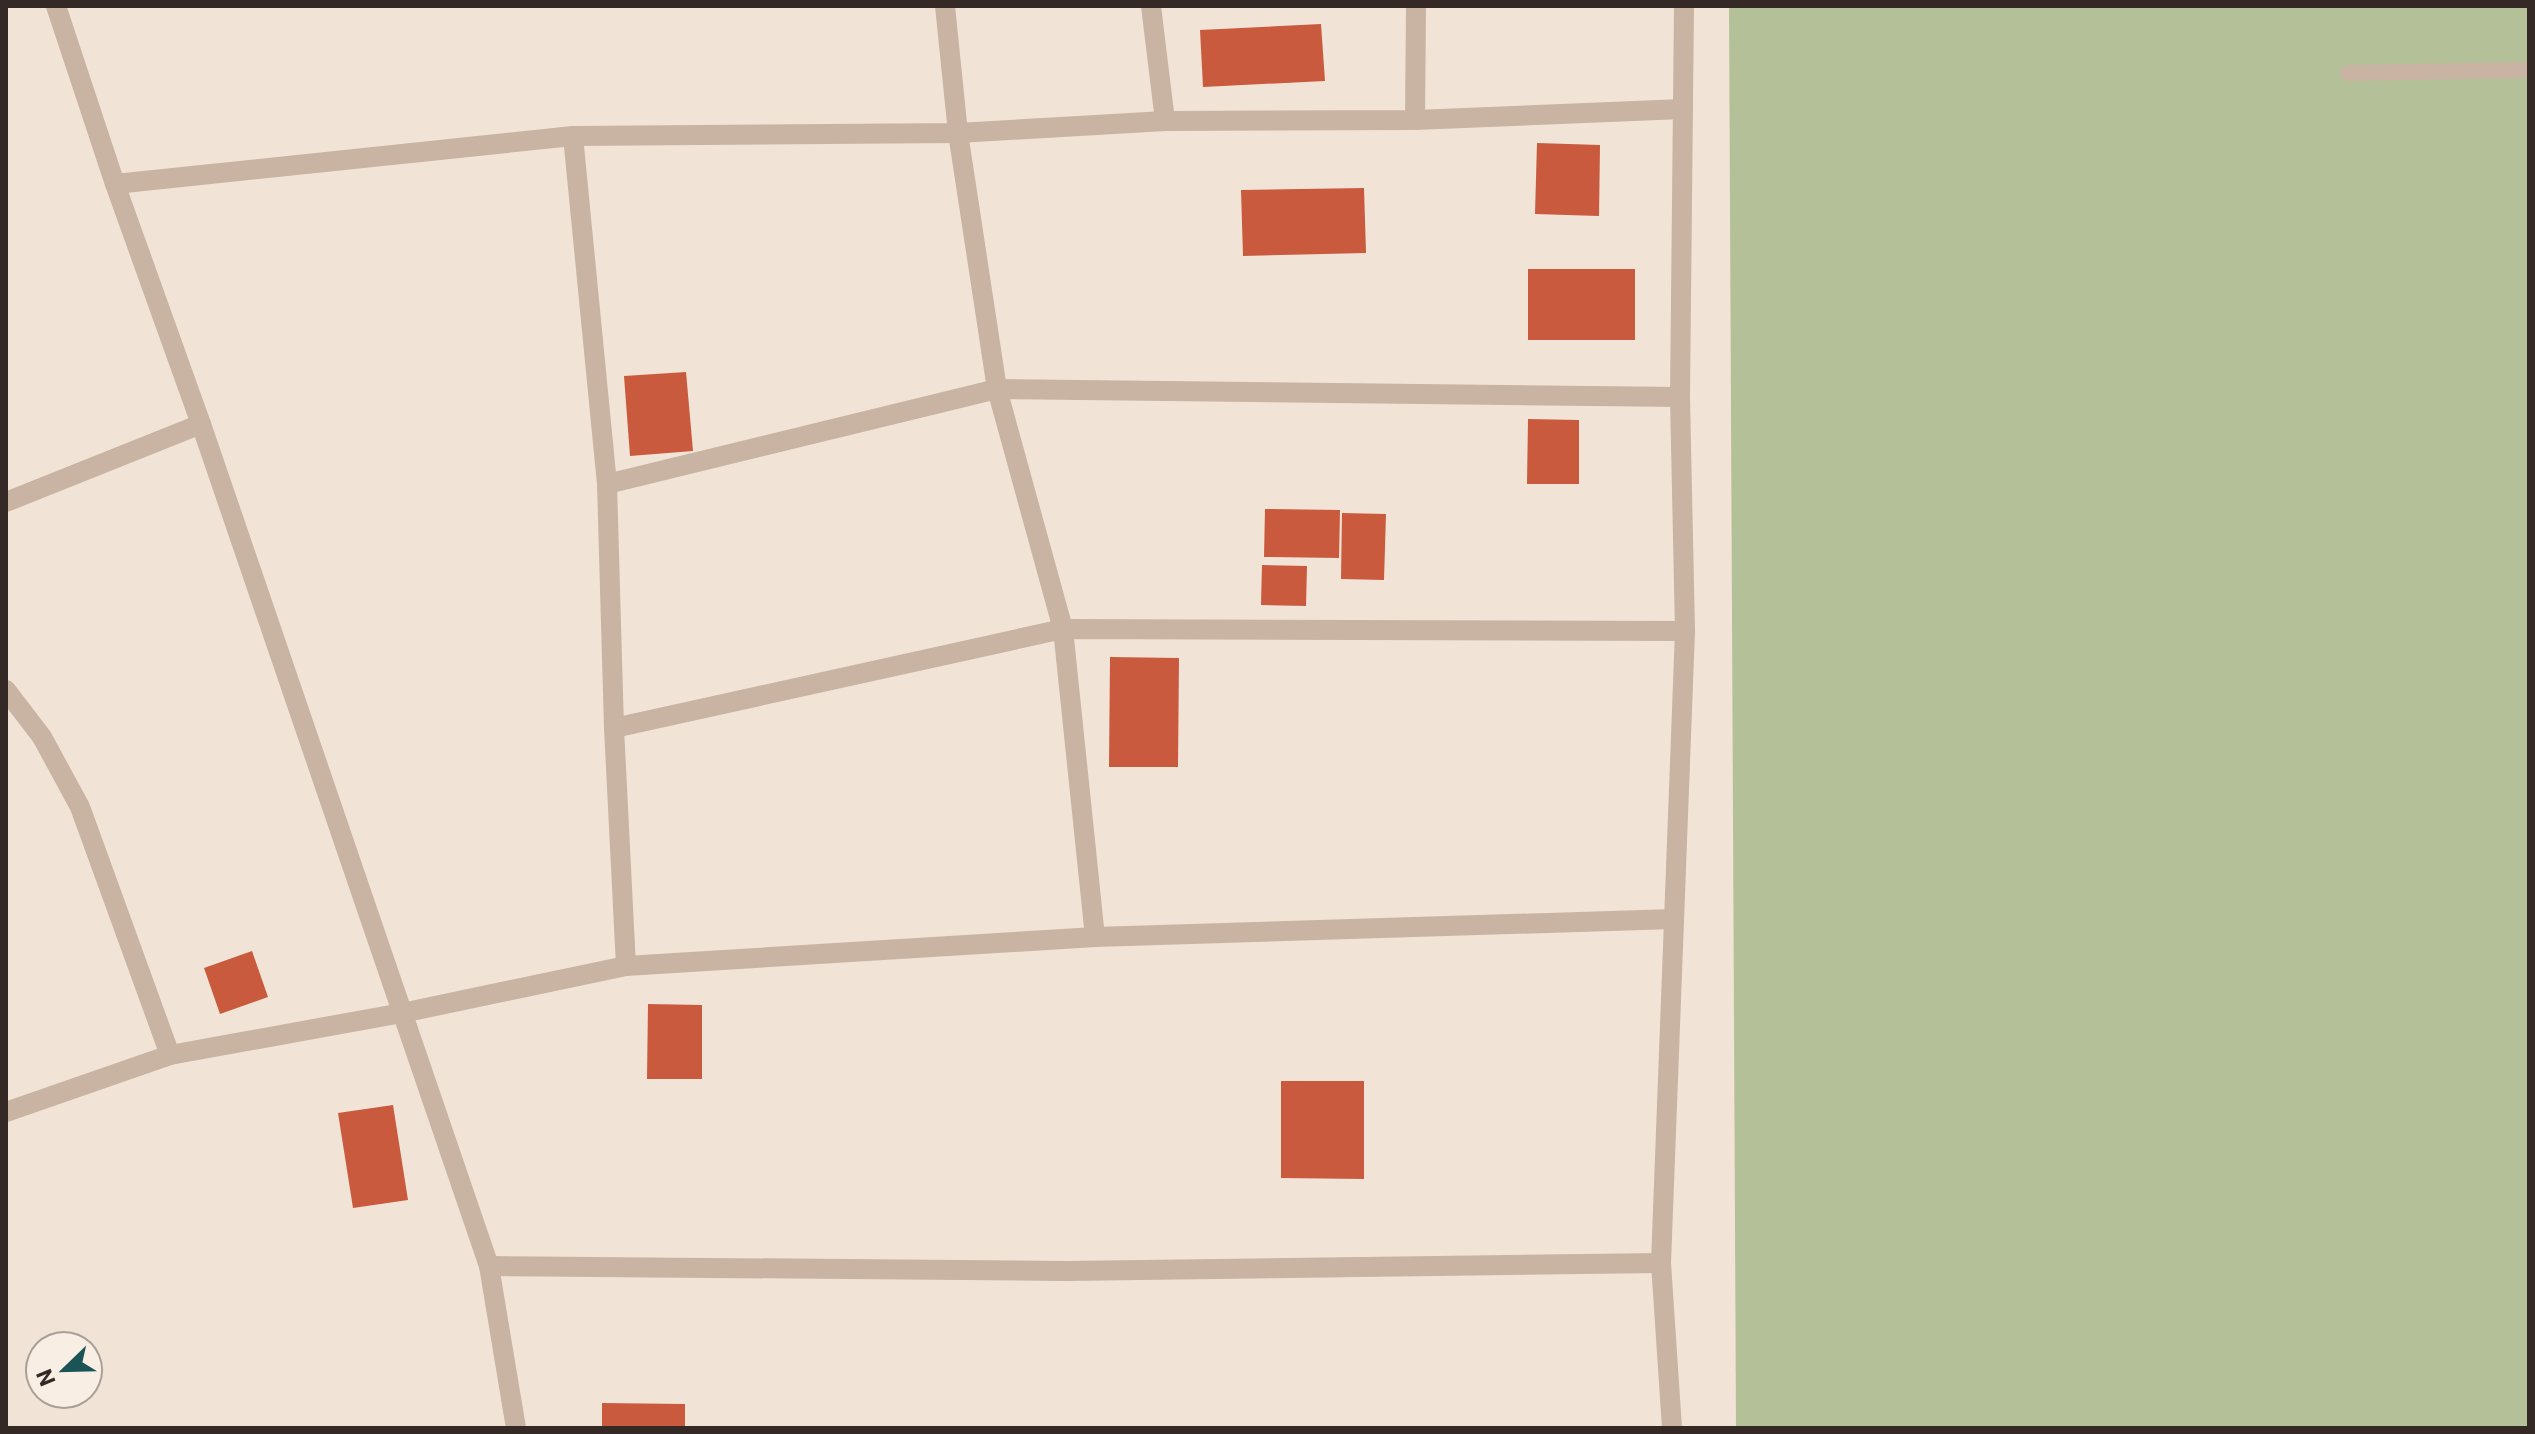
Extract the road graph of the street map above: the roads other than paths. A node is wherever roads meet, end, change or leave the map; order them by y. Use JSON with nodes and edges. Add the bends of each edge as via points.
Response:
{"nodes":[{"id":1,"x":56,"y":6,"type":"edge"},
{"id":2,"x":945,"y":6,"type":"edge"},
{"id":3,"x":1151,"y":6,"type":"edge"},
{"id":4,"x":1416,"y":6,"type":"edge"},
{"id":5,"x":1684,"y":6,"type":"edge"},
{"id":6,"x":2529,"y":70,"type":"edge"},
{"id":7,"x":2348,"y":73,"type":"dead end"},
{"id":8,"x":1683,"y":109,"type":"junction"},
{"id":9,"x":1415,"y":120,"type":"junction"},
{"id":10,"x":1165,"y":121,"type":"junction"},
{"id":11,"x":958,"y":133,"type":"junction"},
{"id":12,"x":573,"y":136,"type":"junction"},
{"id":13,"x":115,"y":184,"type":"junction"},
{"id":14,"x":997,"y":389,"type":"junction"},
{"id":15,"x":1680,"y":397,"type":"junction"},
{"id":16,"x":201,"y":424,"type":"junction"},
{"id":17,"x":607,"y":484,"type":"junction"},
{"id":18,"x":6,"y":502,"type":"edge"},
{"id":19,"x":1063,"y":629,"type":"junction"},
{"id":20,"x":1685,"y":631,"type":"junction"},
{"id":21,"x":6,"y":690,"type":"edge"},
{"id":22,"x":614,"y":728,"type":"junction"},
{"id":23,"x":1674,"y":919,"type":"junction"},
{"id":24,"x":1095,"y":937,"type":"junction"},
{"id":25,"x":626,"y":966,"type":"junction"},
{"id":26,"x":402,"y":1013,"type":"junction"},
{"id":27,"x":170,"y":1055,"type":"junction"},
{"id":28,"x":6,"y":1112,"type":"edge"},
{"id":29,"x":1661,"y":1263,"type":"junction"},
{"id":30,"x":489,"y":1266,"type":"junction"},
{"id":31,"x":516,"y":1428,"type":"edge"},
{"id":32,"x":1672,"y":1428,"type":"edge"}],
"edges":[{"from":1,"to":13,"type":"street"},
{"from":2,"to":11,"type":"street"},
{"from":3,"to":10,"type":"street"},
{"from":4,"to":9,"type":"street"},
{"from":5,"to":8,"type":"street"},
{"from":6,"to":7,"type":"lane"},
{"from":8,"to":9,"type":"street"},
{"from":8,"to":15,"type":"street"},
{"from":9,"to":10,"type":"street"},
{"from":10,"to":11,"type":"street"},
{"from":11,"to":12,"type":"street"},
{"from":11,"to":14,"type":"street"},
{"from":12,"to":13,"type":"street"},
{"from":12,"to":17,"type":"street"},
{"from":13,"to":16,"type":"street"},
{"from":14,"to":15,"type":"street"},
{"from":14,"to":17,"type":"street"},
{"from":14,"to":19,"type":"street"},
{"from":15,"to":20,"type":"street"},
{"from":16,"to":18,"type":"street"},
{"from":16,"to":26,"type":"street"},
{"from":17,"to":22,"type":"street"},
{"from":19,"to":20,"type":"street"},
{"from":19,"to":22,"type":"street"},
{"from":19,"to":24,"type":"street"},
{"from":20,"to":23,"type":"street"},
{"from":21,"to":27,"type":"street","via":[[42,737],[80,807]]},
{"from":22,"to":25,"type":"street"},
{"from":23,"to":24,"type":"street"},
{"from":23,"to":29,"type":"street"},
{"from":24,"to":25,"type":"street"},
{"from":25,"to":26,"type":"street"},
{"from":26,"to":27,"type":"street"},
{"from":26,"to":30,"type":"street"},
{"from":27,"to":28,"type":"street"},
{"from":29,"to":30,"type":"street","via":[[1066,1271]]},
{"from":29,"to":32,"type":"street"},
{"from":30,"to":31,"type":"street"}]}
